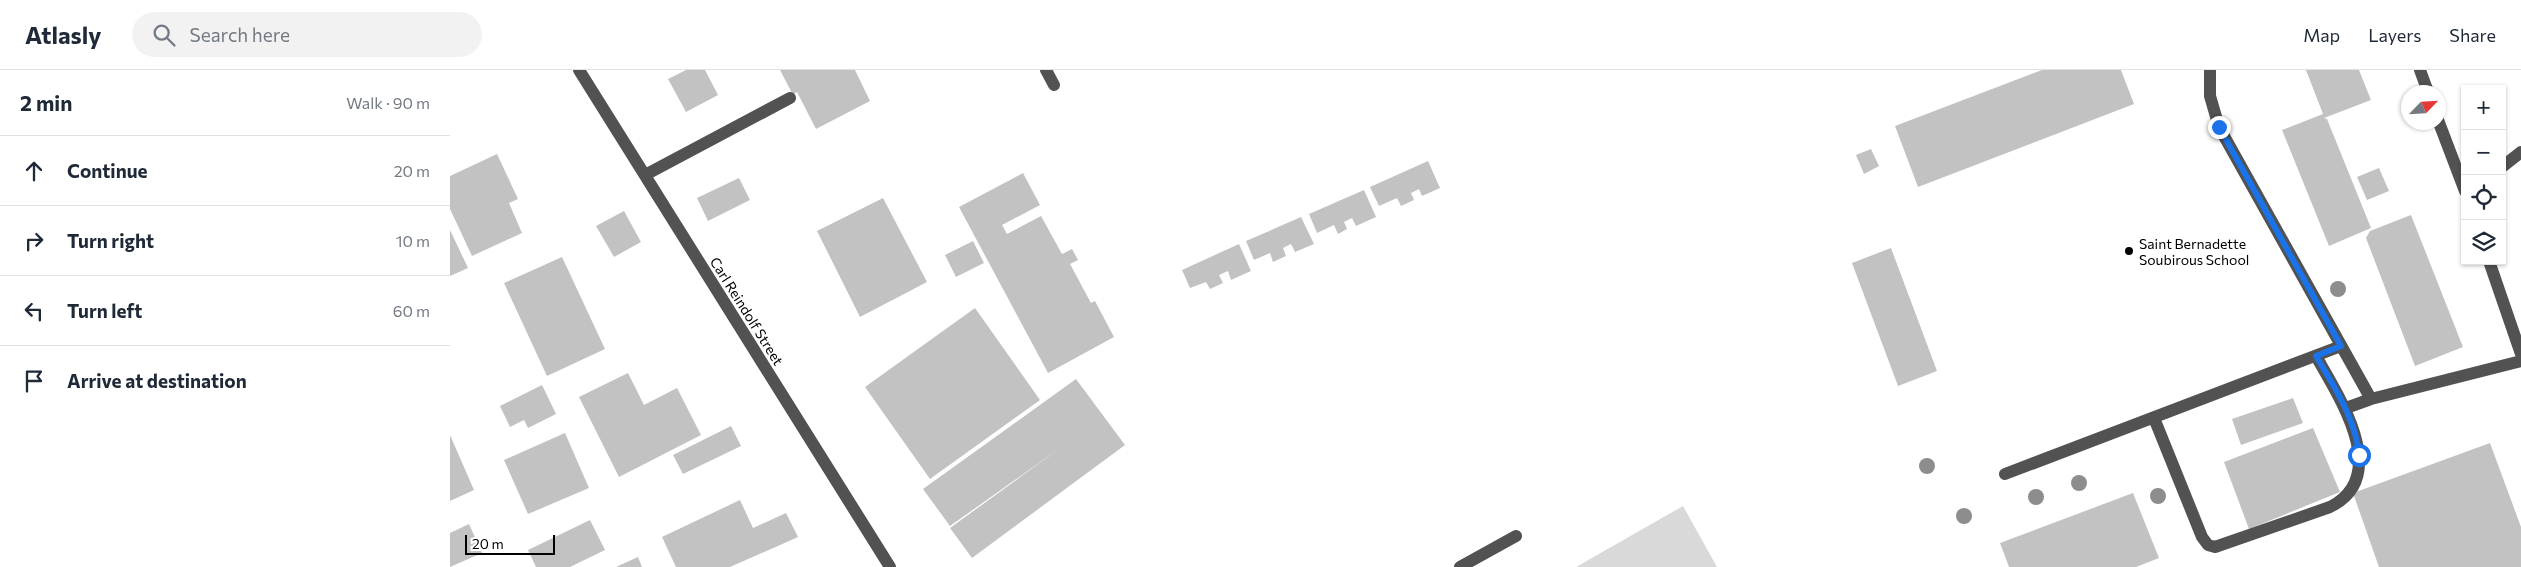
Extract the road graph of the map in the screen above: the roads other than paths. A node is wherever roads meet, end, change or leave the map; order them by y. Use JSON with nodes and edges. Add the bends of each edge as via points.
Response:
{"nodes":[{"id":1,"x":579,"y":70,"type":"edge"},
{"id":2,"x":1046,"y":70,"type":"edge"},
{"id":3,"x":2210,"y":70,"type":"edge"},
{"id":4,"x":2420,"y":70,"type":"edge"},
{"id":5,"x":2425,"y":85,"type":"edge"},
{"id":6,"x":1054,"y":86,"type":"dead end"},
{"id":7,"x":790,"y":98,"type":"dead end"},
{"id":8,"x":2442,"y":130,"type":"edge"},
{"id":9,"x":2521,"y":152,"type":"edge"},
{"id":10,"x":2506,"y":164,"type":"edge"},
{"id":11,"x":645,"y":176,"type":"junction"},
{"id":12,"x":2461,"y":180,"type":"edge"},
{"id":13,"x":2490,"y":265,"type":"edge"},
{"id":14,"x":2341,"y":346,"type":"junction"},
{"id":15,"x":2521,"y":354,"type":"edge"},
{"id":16,"x":2316,"y":356,"type":"junction"},
{"id":17,"x":2521,"y":361,"type":"edge"},
{"id":18,"x":2371,"y":399,"type":"junction"},
{"id":19,"x":2346,"y":408,"type":"junction"},
{"id":20,"x":2154,"y":418,"type":"junction"},
{"id":21,"x":2005,"y":474,"type":"dead end"},
{"id":22,"x":1516,"y":536,"type":"dead end"},
{"id":23,"x":890,"y":567,"type":"edge"},
{"id":24,"x":1460,"y":567,"type":"edge"}],
"edges":[{"from":1,"to":11,"type":"street","name":"Carl Reindolf Street"},
{"from":2,"to":6,"type":"street"},
{"from":3,"to":14,"type":"street","via":[[2210,96],[2219,127]]},
{"from":4,"to":5,"type":"street"},
{"from":7,"to":11,"type":"street"},
{"from":8,"to":12,"type":"street"},
{"from":9,"to":10,"type":"street"},
{"from":11,"to":23,"type":"street","name":"Carl Reindolf Street"},
{"from":13,"to":15,"type":"street"},
{"from":14,"to":16,"type":"street"},
{"from":14,"to":18,"type":"street"},
{"from":16,"to":19,"type":"street"},
{"from":16,"to":20,"type":"street"},
{"from":17,"to":18,"type":"street"},
{"from":18,"to":19,"type":"street"},
{"from":19,"to":20,"type":"street","via":[[2359,455],[2352,490],[2344,500],[2215,547],[2208,545],[2202,537]]},
{"from":20,"to":21,"type":"street"},
{"from":22,"to":24,"type":"street"}]}
